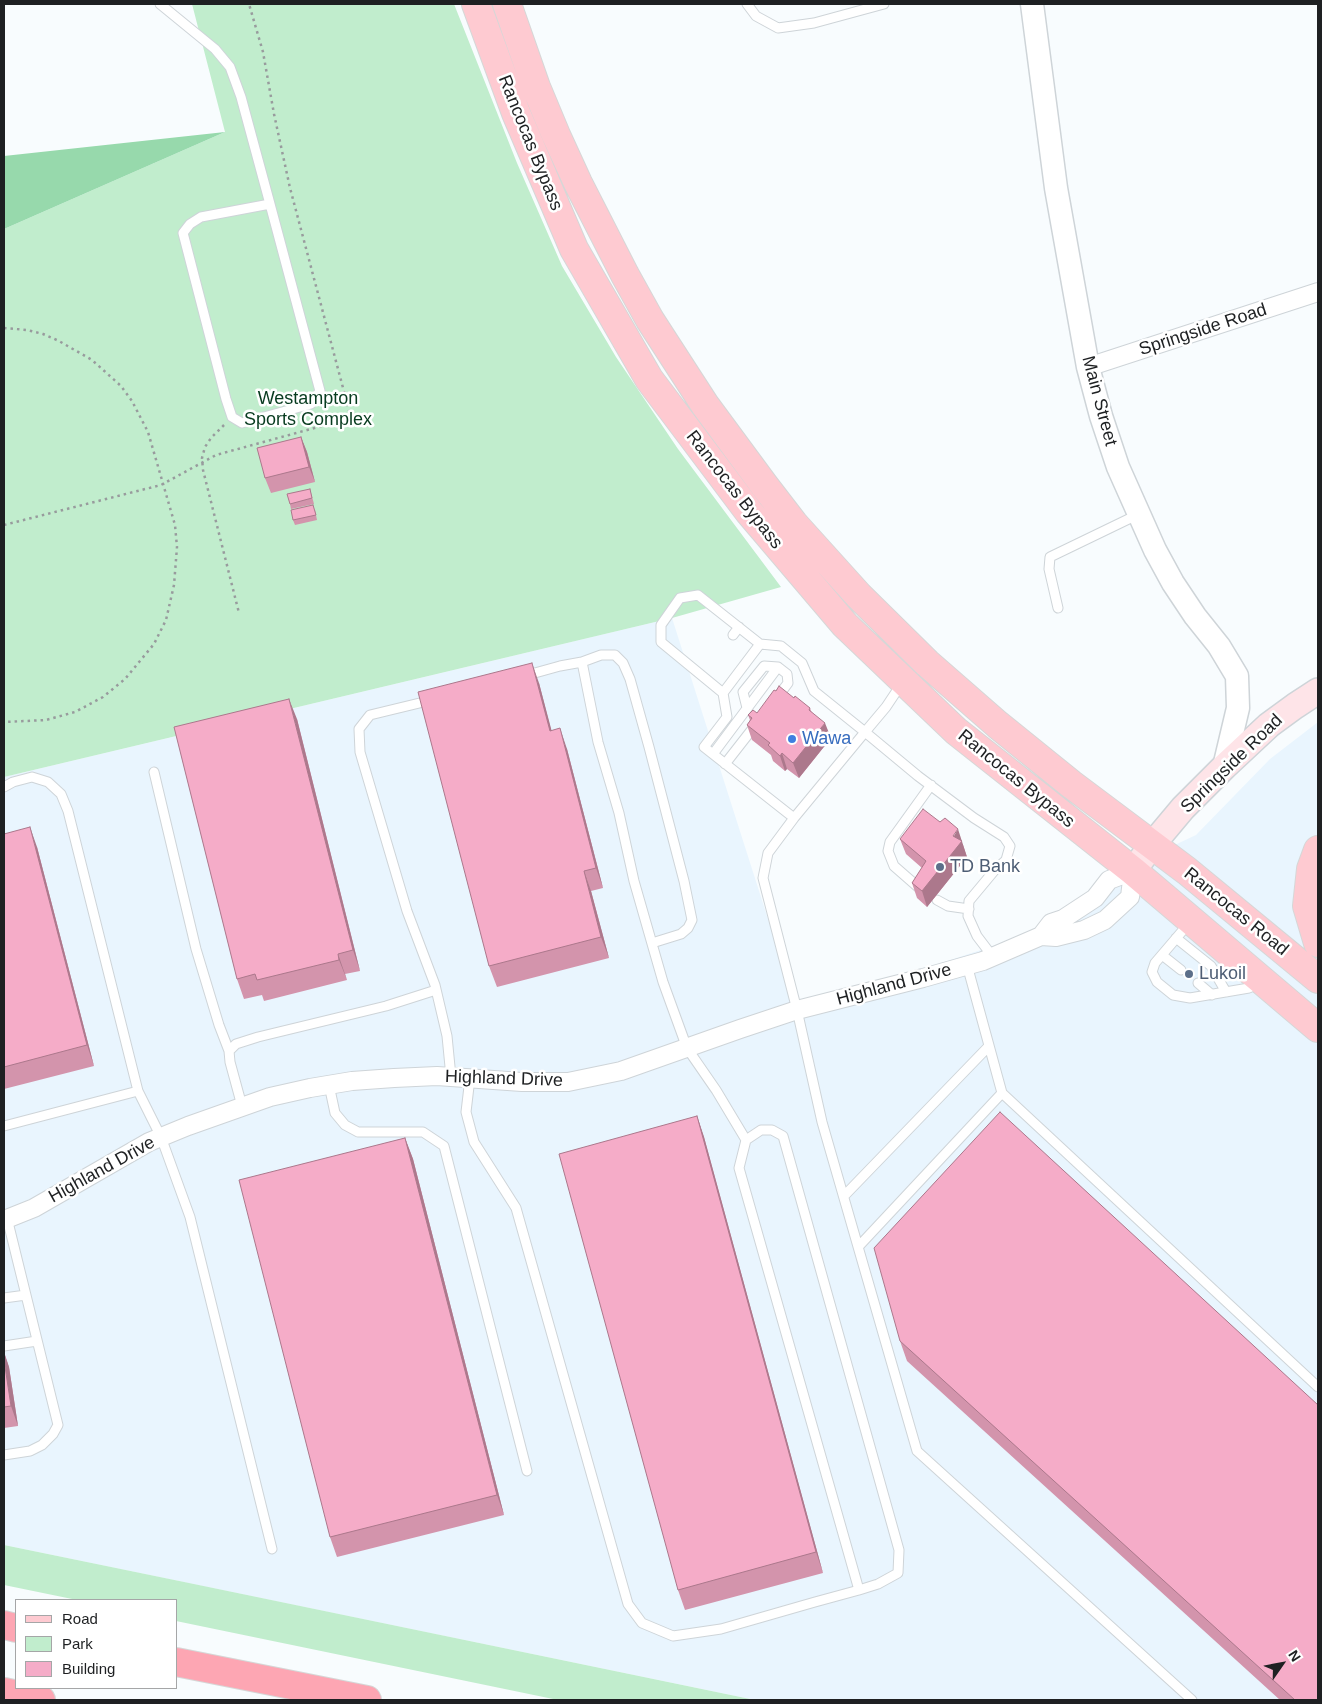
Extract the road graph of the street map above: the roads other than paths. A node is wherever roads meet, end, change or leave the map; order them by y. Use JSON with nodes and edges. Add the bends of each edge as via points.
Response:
{"nodes":[{"id":1,"x":160,"y":4,"type":"edge"},
{"id":2,"x":476,"y":4,"type":"edge"},
{"id":3,"x":506,"y":4,"type":"edge"},
{"id":4,"x":747,"y":4,"type":"edge"},
{"id":5,"x":884,"y":4,"type":"edge"},
{"id":6,"x":1032,"y":4,"type":"edge"},
{"id":7,"x":270,"y":204,"type":"junction"},
{"id":8,"x":1318,"y":292,"type":"edge"},
{"id":9,"x":1088,"y":367,"type":"junction"},
{"id":10,"x":1139,"y":513,"type":"junction"},
{"id":11,"x":715,"y":608,"type":"junction"},
{"id":12,"x":1058,"y":608,"type":"dead end"},
{"id":13,"x":709,"y":616,"type":"dead end"},
{"id":14,"x":739,"y":627,"type":"junction"},
{"id":15,"x":733,"y":635,"type":"dead end"},
{"id":16,"x":760,"y":644,"type":"junction"},
{"id":17,"x":685,"y":648,"type":"dead end"},
{"id":18,"x":678,"y":656,"type":"junction"},
{"id":19,"x":582,"y":662,"type":"junction"},
{"id":20,"x":708,"y":666,"type":"dead end"},
{"id":21,"x":778,"y":668,"type":"junction"},
{"id":22,"x":702,"y":675,"type":"junction"},
{"id":23,"x":515,"y":679,"type":"edge"},
{"id":24,"x":904,"y":681,"type":"junction"},
{"id":25,"x":1318,"y":691,"type":"edge"},
{"id":26,"x":723,"y":693,"type":"junction"},
{"id":27,"x":442,"y":698,"type":"edge"},
{"id":28,"x":747,"y":708,"type":"junction"},
{"id":29,"x":865,"y":732,"type":"junction"},
{"id":30,"x":713,"y":754,"type":"junction"},
{"id":31,"x":725,"y":764,"type":"junction"},
{"id":32,"x":1224,"y":767,"type":"junction"},
{"id":33,"x":154,"y":772,"type":"dead end"},
{"id":34,"x":931,"y":785,"type":"junction"},
{"id":35,"x":4,"y":787,"type":"edge"},
{"id":36,"x":794,"y":818,"type":"junction"},
{"id":37,"x":1152,"y":845,"type":"junction"},
{"id":38,"x":1318,"y":850,"type":"edge"},
{"id":39,"x":1133,"y":871,"type":"junction"},
{"id":40,"x":918,"y":887,"type":"edge"},
{"id":41,"x":937,"y":900,"type":"dead end"},
{"id":42,"x":968,"y":909,"type":"junction"},
{"id":43,"x":1184,"y":930,"type":"junction"},
{"id":44,"x":1041,"y":936,"type":"junction"},
{"id":45,"x":652,"y":942,"type":"junction"},
{"id":46,"x":1318,"y":943,"type":"edge"},
{"id":47,"x":1162,"y":955,"type":"junction"},
{"id":48,"x":993,"y":957,"type":"junction"},
{"id":49,"x":967,"y":965,"type":"junction"},
{"id":50,"x":1181,"y":970,"type":"dead end"},
{"id":51,"x":1318,"y":979,"type":"edge"},
{"id":52,"x":1262,"y":981,"type":"junction"},
{"id":53,"x":1198,"y":983,"type":"dead end"},
{"id":54,"x":436,"y":990,"type":"junction"},
{"id":55,"x":1226,"y":992,"type":"junction"},
{"id":56,"x":1212,"y":995,"type":"junction"},
{"id":57,"x":797,"y":1010,"type":"junction"},
{"id":58,"x":1318,"y":1028,"type":"edge"},
{"id":59,"x":989,"y":1046,"type":"junction"},
{"id":60,"x":687,"y":1048,"type":"junction"},
{"id":61,"x":229,"y":1051,"type":"junction"},
{"id":62,"x":451,"y":1077,"type":"junction"},
{"id":63,"x":470,"y":1078,"type":"junction"},
{"id":64,"x":330,"y":1085,"type":"junction"},
{"id":65,"x":138,"y":1091,"type":"junction"},
{"id":66,"x":1002,"y":1092,"type":"junction"},
{"id":67,"x":242,"y":1106,"type":"junction"},
{"id":68,"x":4,"y":1126,"type":"edge"},
{"id":69,"x":161,"y":1137,"type":"junction"},
{"id":70,"x":746,"y":1140,"type":"junction"},
{"id":71,"x":844,"y":1196,"type":"junction"},
{"id":72,"x":5,"y":1219,"type":"edge"},
{"id":73,"x":859,"y":1246,"type":"junction"},
{"id":74,"x":26,"y":1295,"type":"junction"},
{"id":75,"x":4,"y":1298,"type":"edge"},
{"id":76,"x":37,"y":1341,"type":"junction"},
{"id":77,"x":4,"y":1346,"type":"edge"},
{"id":78,"x":1318,"y":1387,"type":"edge"},
{"id":79,"x":4,"y":1455,"type":"edge"},
{"id":80,"x":527,"y":1471,"type":"dead end"},
{"id":81,"x":272,"y":1549,"type":"dead end"},
{"id":82,"x":858,"y":1590,"type":"junction"},
{"id":83,"x":178,"y":1662,"type":"edge"},
{"id":84,"x":4,"y":1692,"type":"edge"},
{"id":85,"x":41,"y":1700,"type":"edge"},
{"id":86,"x":367,"y":1700,"type":"edge"},
{"id":87,"x":1192,"y":1700,"type":"edge"}],
"edges":[{"from":1,"to":7,"type":"lane","via":[[215,49],[230,66],[242,98]]},
{"from":2,"to":24,"type":"main road","name":"Rancocas Bypass","via":[[516,113],[574,249],[649,379],[749,512],[845,625]]},
{"from":3,"to":37,"type":"main road","name":"Rancocas Bypass","via":[[556,135],[625,275],[705,405],[764,485],[833,568],[927,663],[1005,731]]},
{"from":4,"to":5,"type":"lane","via":[[756,16],[778,28],[814,24]]},
{"from":6,"to":9,"type":"street","name":"Main Street","via":[[1056,188]]},
{"from":7,"to":7,"type":"lane","via":[[320,392],[311,404],[242,423],[232,417],[226,399],[183,233],[200,217]]},
{"from":8,"to":9,"type":"street","name":"Springside Road"},
{"from":9,"to":10,"type":"street","name":"Main Street","via":[[1118,467]]},
{"from":10,"to":12,"type":"lane","via":[[1050,557],[1049,569]]},
{"from":10,"to":32,"type":"street","name":"Main Street","via":[[1173,583],[1237,676],[1238,708]]},
{"from":11,"to":13,"type":"lane"},
{"from":11,"to":14,"type":"lane"},
{"from":11,"to":18,"type":"lane","via":[[698,595],[680,598],[660,625],[661,642]]},
{"from":14,"to":15,"type":"lane"},
{"from":14,"to":16,"type":"lane"},
{"from":16,"to":26,"type":"lane"},
{"from":16,"to":29,"type":"lane","via":[[781,646],[802,663],[814,691]]},
{"from":17,"to":18,"type":"lane"},
{"from":18,"to":22,"type":"lane"},
{"from":19,"to":23,"type":"lane"},
{"from":19,"to":45,"type":"lane","via":[[598,742]]},
{"from":19,"to":45,"type":"lane","via":[[601,655],[615,655],[623,663],[647,737],[684,881],[692,920],[688,928],[682,934]]},
{"from":20,"to":22,"type":"lane"},
{"from":21,"to":28,"type":"lane"},
{"from":21,"to":28,"type":"lane","via":[[764,666],[743,692]]},
{"from":21,"to":31,"type":"lane","via":[[787,674],[788,683]]},
{"from":22,"to":26,"type":"lane"},
{"from":24,"to":29,"type":"lane"},
{"from":24,"to":39,"type":"main road","name":"Rancocas Bypass","via":[[956,731]]},
{"from":25,"to":32,"type":"main road","name":"Springside Road","via":[[1269,725]]},
{"from":26,"to":30,"type":"lane","via":[[727,717],[704,747]]},
{"from":27,"to":54,"type":"lane","via":[[370,716],[359,729],[360,752],[406,911]]},
{"from":28,"to":30,"type":"lane"},
{"from":29,"to":34,"type":"lane"},
{"from":29,"to":36,"type":"lane"},
{"from":30,"to":31,"type":"lane"},
{"from":31,"to":36,"type":"lane"},
{"from":32,"to":37,"type":"main road","name":"Springside Road"},
{"from":33,"to":61,"type":"lane","via":[[196,949]]},
{"from":34,"to":40,"type":"lane","via":[[890,842],[888,851],[894,866]]},
{"from":34,"to":42,"type":"lane","via":[[1004,837],[1010,846],[1006,860],[969,901]]},
{"from":35,"to":65,"type":"lane","via":[[32,777],[48,782],[64,802],[73,824]]},
{"from":36,"to":57,"type":"lane","via":[[768,853],[763,878]]},
{"from":37,"to":39,"type":"main road","name":"Springside Road"},
{"from":37,"to":51,"type":"main road","name":"Rancocas Road"},
{"from":38,"to":46,"type":"main road","via":[[1311,869],[1306,906]]},
{"from":39,"to":43,"type":"main road","name":"Rancocas Road"},
{"from":39,"to":44,"type":"street","name":"Highland Drive","via":[[1109,880],[1095,898],[1051,923]]},
{"from":39,"to":44,"type":"street","name":"Highland Drive","via":[[1130,897],[1105,920],[1084,930],[1056,937]]},
{"from":41,"to":42,"type":"lane","via":[[948,906]]},
{"from":42,"to":48,"type":"lane","via":[[977,936]]},
{"from":43,"to":47,"type":"lane"},
{"from":43,"to":52,"type":"main road","name":"Rancocas Road"},
{"from":43,"to":55,"type":"lane"},
{"from":44,"to":48,"type":"street","name":"Highland Drive"},
{"from":45,"to":60,"type":"lane"},
{"from":47,"to":50,"type":"lane"},
{"from":47,"to":56,"type":"lane","via":[[1152,972],[1156,982],[1174,994],[1190,998]]},
{"from":48,"to":49,"type":"street","name":"Highland Drive"},
{"from":49,"to":57,"type":"street","name":"Highland Drive"},
{"from":49,"to":59,"type":"lane"},
{"from":52,"to":55,"type":"lane","via":[[1249,988]]},
{"from":52,"to":58,"type":"main road","name":"Rancocas Road"},
{"from":53,"to":56,"type":"lane"},
{"from":54,"to":61,"type":"lane","via":[[386,1006],[258,1037],[236,1044]]},
{"from":54,"to":62,"type":"lane","via":[[447,1036]]},
{"from":55,"to":56,"type":"lane"},
{"from":57,"to":60,"type":"street","name":"Highland Drive"},
{"from":57,"to":71,"type":"lane","via":[[822,1122]]},
{"from":59,"to":66,"type":"lane"},
{"from":59,"to":71,"type":"lane"},
{"from":60,"to":63,"type":"street","name":"Highland Drive","via":[[621,1071],[568,1082]]},
{"from":60,"to":70,"type":"lane"},
{"from":61,"to":67,"type":"lane"},
{"from":62,"to":63,"type":"street","name":"Highland Drive"},
{"from":62,"to":64,"type":"street","name":"Highland Drive","via":[[394,1078]]},
{"from":63,"to":82,"type":"lane","via":[[466,1112],[474,1142],[516,1208],[628,1604],[642,1623],[673,1636],[721,1629]]},
{"from":64,"to":67,"type":"street","name":"Highland Drive"},
{"from":64,"to":80,"type":"lane","via":[[335,1112],[345,1125],[358,1132],[423,1132],[444,1146]]},
{"from":65,"to":68,"type":"lane"},
{"from":65,"to":69,"type":"lane"},
{"from":66,"to":73,"type":"lane"},
{"from":66,"to":78,"type":"lane"},
{"from":67,"to":69,"type":"street","name":"Highland Drive"},
{"from":69,"to":72,"type":"street","name":"Highland Drive","via":[[34,1208]]},
{"from":69,"to":81,"type":"lane","via":[[190,1216]]},
{"from":70,"to":82,"type":"lane","via":[[739,1168]]},
{"from":70,"to":82,"type":"lane","via":[[761,1130],[772,1130],[783,1136],[899,1550],[898,1573]]},
{"from":71,"to":73,"type":"lane"},
{"from":72,"to":74,"type":"lane"},
{"from":73,"to":87,"type":"lane","via":[[917,1451]]},
{"from":74,"to":75,"type":"lane"},
{"from":74,"to":76,"type":"lane"},
{"from":76,"to":77,"type":"lane"},
{"from":76,"to":79,"type":"lane","via":[[58,1425],[42,1445],[30,1452]]},
{"from":83,"to":86,"type":"highway"},
{"from":84,"to":85,"type":"highway"}]}
